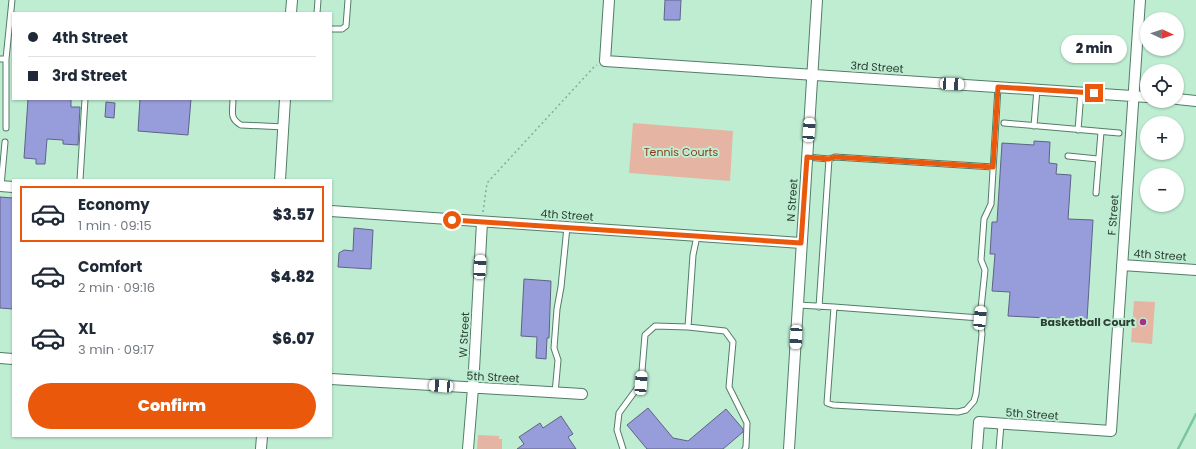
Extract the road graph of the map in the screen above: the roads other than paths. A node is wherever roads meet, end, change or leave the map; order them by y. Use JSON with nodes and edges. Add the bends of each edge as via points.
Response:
{"nodes":[{"id":1,"x":12,"y":0,"type":"edge"},
{"id":2,"x":292,"y":0,"type":"edge"},
{"id":3,"x":318,"y":0,"type":"edge"},
{"id":4,"x":348,"y":0,"type":"edge"},
{"id":5,"x":609,"y":0,"type":"edge"},
{"id":6,"x":818,"y":0,"type":"edge"},
{"id":7,"x":1140,"y":0,"type":"edge"},
{"id":8,"x":291,"y":12,"type":"edge"},
{"id":9,"x":317,"y":12,"type":"edge"},
{"id":10,"x":332,"y":29,"type":"edge"},
{"id":11,"x":0,"y":59,"type":"edge"},
{"id":12,"x":6,"y":59,"type":"junction"},
{"id":13,"x":813,"y":75,"type":"junction"},
{"id":14,"x":998,"y":87,"type":"junction"},
{"id":15,"x":1037,"y":89,"type":"junction"},
{"id":16,"x":1081,"y":92,"type":"junction"},
{"id":17,"x":1133,"y":95,"type":"junction"},
{"id":18,"x":1140,"y":96,"type":"edge"},
{"id":19,"x":85,"y":100,"type":"edge"},
{"id":20,"x":233,"y":100,"type":"edge"},
{"id":21,"x":285,"y":100,"type":"edge"},
{"id":22,"x":1184,"y":100,"type":"edge"},
{"id":23,"x":1196,"y":101,"type":"edge"},
{"id":24,"x":1004,"y":123,"type":"dead end"},
{"id":25,"x":1034,"y":126,"type":"junction"},
{"id":26,"x":284,"y":127,"type":"junction"},
{"id":27,"x":6,"y":128,"type":"dead end"},
{"id":28,"x":1078,"y":130,"type":"junction"},
{"id":29,"x":1101,"y":132,"type":"junction"},
{"id":30,"x":1119,"y":133,"type":"dead end"},
{"id":31,"x":5,"y":142,"type":"dead end"},
{"id":32,"x":1068,"y":156,"type":"dead end"},
{"id":33,"x":807,"y":157,"type":"junction"},
{"id":34,"x":1098,"y":158,"type":"junction"},
{"id":35,"x":829,"y":159,"type":"junction"},
{"id":36,"x":993,"y":167,"type":"junction"},
{"id":37,"x":80,"y":179,"type":"edge"},
{"id":38,"x":280,"y":179,"type":"edge"},
{"id":39,"x":1,"y":186,"type":"edge"},
{"id":40,"x":12,"y":187,"type":"edge"},
{"id":41,"x":1096,"y":193,"type":"dead end"},
{"id":42,"x":332,"y":211,"type":"edge"},
{"id":43,"x":482,"y":222,"type":"junction"},
{"id":44,"x":567,"y":227,"type":"junction"},
{"id":45,"x":697,"y":236,"type":"junction"},
{"id":46,"x":801,"y":243,"type":"junction"},
{"id":47,"x":1122,"y":265,"type":"junction"},
{"id":48,"x":1196,"y":270,"type":"edge"},
{"id":49,"x":798,"y":305,"type":"junction"},
{"id":50,"x":819,"y":306,"type":"junction"},
{"id":51,"x":834,"y":307,"type":"junction"},
{"id":52,"x":980,"y":318,"type":"junction"},
{"id":53,"x":688,"y":327,"type":"junction"},
{"id":54,"x":0,"y":358,"type":"edge"},
{"id":55,"x":12,"y":359,"type":"edge"},
{"id":56,"x":332,"y":379,"type":"edge"},
{"id":57,"x":473,"y":388,"type":"junction"},
{"id":58,"x":555,"y":393,"type":"junction"},
{"id":59,"x":582,"y":394,"type":"dead end"},
{"id":60,"x":1001,"y":424,"type":"junction"},
{"id":61,"x":1111,"y":431,"type":"joint"},
{"id":62,"x":262,"y":437,"type":"edge"},
{"id":63,"x":261,"y":449,"type":"edge"},
{"id":64,"x":468,"y":449,"type":"edge"},
{"id":65,"x":624,"y":449,"type":"edge"},
{"id":66,"x":745,"y":449,"type":"edge"},
{"id":67,"x":789,"y":449,"type":"edge"},
{"id":68,"x":977,"y":449,"type":"edge"},
{"id":69,"x":999,"y":449,"type":"edge"}],
"edges":[{"from":1,"to":12,"type":"lane"},
{"from":2,"to":8,"type":"street"},
{"from":3,"to":9,"type":"lane"},
{"from":4,"to":10,"type":"lane","via":[[346,26],[342,30]]},
{"from":5,"to":13,"type":"street","name":"3rd Street","via":[[605,61]]},
{"from":6,"to":13,"type":"street","name":"N Street"},
{"from":7,"to":17,"type":"street","name":"F Street"},
{"from":11,"to":12,"type":"lane"},
{"from":12,"to":27,"type":"lane"},
{"from":13,"to":14,"type":"street","name":"3rd Street"},
{"from":13,"to":33,"type":"street","name":"N Street"},
{"from":14,"to":15,"type":"street","name":"3rd Street"},
{"from":14,"to":36,"type":"lane"},
{"from":15,"to":16,"type":"street","name":"3rd Street"},
{"from":15,"to":25,"type":"lane"},
{"from":16,"to":17,"type":"street","name":"3rd Street"},
{"from":16,"to":28,"type":"lane"},
{"from":17,"to":18,"type":"street","name":"3rd Street"},
{"from":17,"to":47,"type":"street","name":"F Street"},
{"from":19,"to":37,"type":"lane"},
{"from":20,"to":26,"type":"lane","via":[[232,117],[241,125]]},
{"from":21,"to":26,"type":"street"},
{"from":22,"to":23,"type":"street"},
{"from":24,"to":25,"type":"lane"},
{"from":25,"to":28,"type":"lane"},
{"from":26,"to":38,"type":"street"},
{"from":28,"to":29,"type":"lane"},
{"from":29,"to":30,"type":"lane"},
{"from":29,"to":34,"type":"lane"},
{"from":31,"to":39,"type":"lane"},
{"from":32,"to":34,"type":"lane"},
{"from":33,"to":35,"type":"lane"},
{"from":33,"to":46,"type":"street","name":"N Street"},
{"from":34,"to":41,"type":"lane"},
{"from":35,"to":36,"type":"lane","via":[[835,157]]},
{"from":35,"to":50,"type":"lane"},
{"from":36,"to":52,"type":"lane","via":[[991,204],[984,219],[981,260],[985,270]]},
{"from":39,"to":40,"type":"street"},
{"from":42,"to":43,"type":"street","name":"4th Street"},
{"from":43,"to":44,"type":"street","name":"4th Street"},
{"from":43,"to":57,"type":"street","name":"W Street"},
{"from":44,"to":45,"type":"street","name":"4th Street"},
{"from":44,"to":58,"type":"lane","via":[[556,317],[554,348],[558,360]]},
{"from":45,"to":46,"type":"street","name":"4th Street"},
{"from":45,"to":53,"type":"lane","via":[[693,255]]},
{"from":46,"to":49,"type":"street","name":"N Street"},
{"from":47,"to":48,"type":"street","name":"4th Street"},
{"from":47,"to":61,"type":"street","name":"F Street"},
{"from":49,"to":50,"type":"lane"},
{"from":49,"to":67,"type":"street","name":"N Street"},
{"from":50,"to":51,"type":"lane"},
{"from":51,"to":52,"type":"lane"},
{"from":51,"to":52,"type":"lane","via":[[827,403],[833,405],[958,412],[966,410],[974,401],[976,394],[982,334]]},
{"from":53,"to":65,"type":"lane","via":[[655,326],[645,334],[641,383],[619,413],[617,430]]},
{"from":53,"to":66,"type":"lane","via":[[725,331],[733,342],[729,387],[747,423]]},
{"from":54,"to":55,"type":"street"},
{"from":56,"to":57,"type":"street","name":"5th Street"},
{"from":57,"to":58,"type":"street","name":"5th Street"},
{"from":57,"to":64,"type":"street","name":"W Street"},
{"from":58,"to":59,"type":"street","name":"5th Street"},
{"from":60,"to":61,"type":"street","name":"5th Street"},
{"from":60,"to":68,"type":"street","name":"5th Street","via":[[978,422]]},
{"from":60,"to":69,"type":"lane"},
{"from":62,"to":63,"type":"street"}]}
